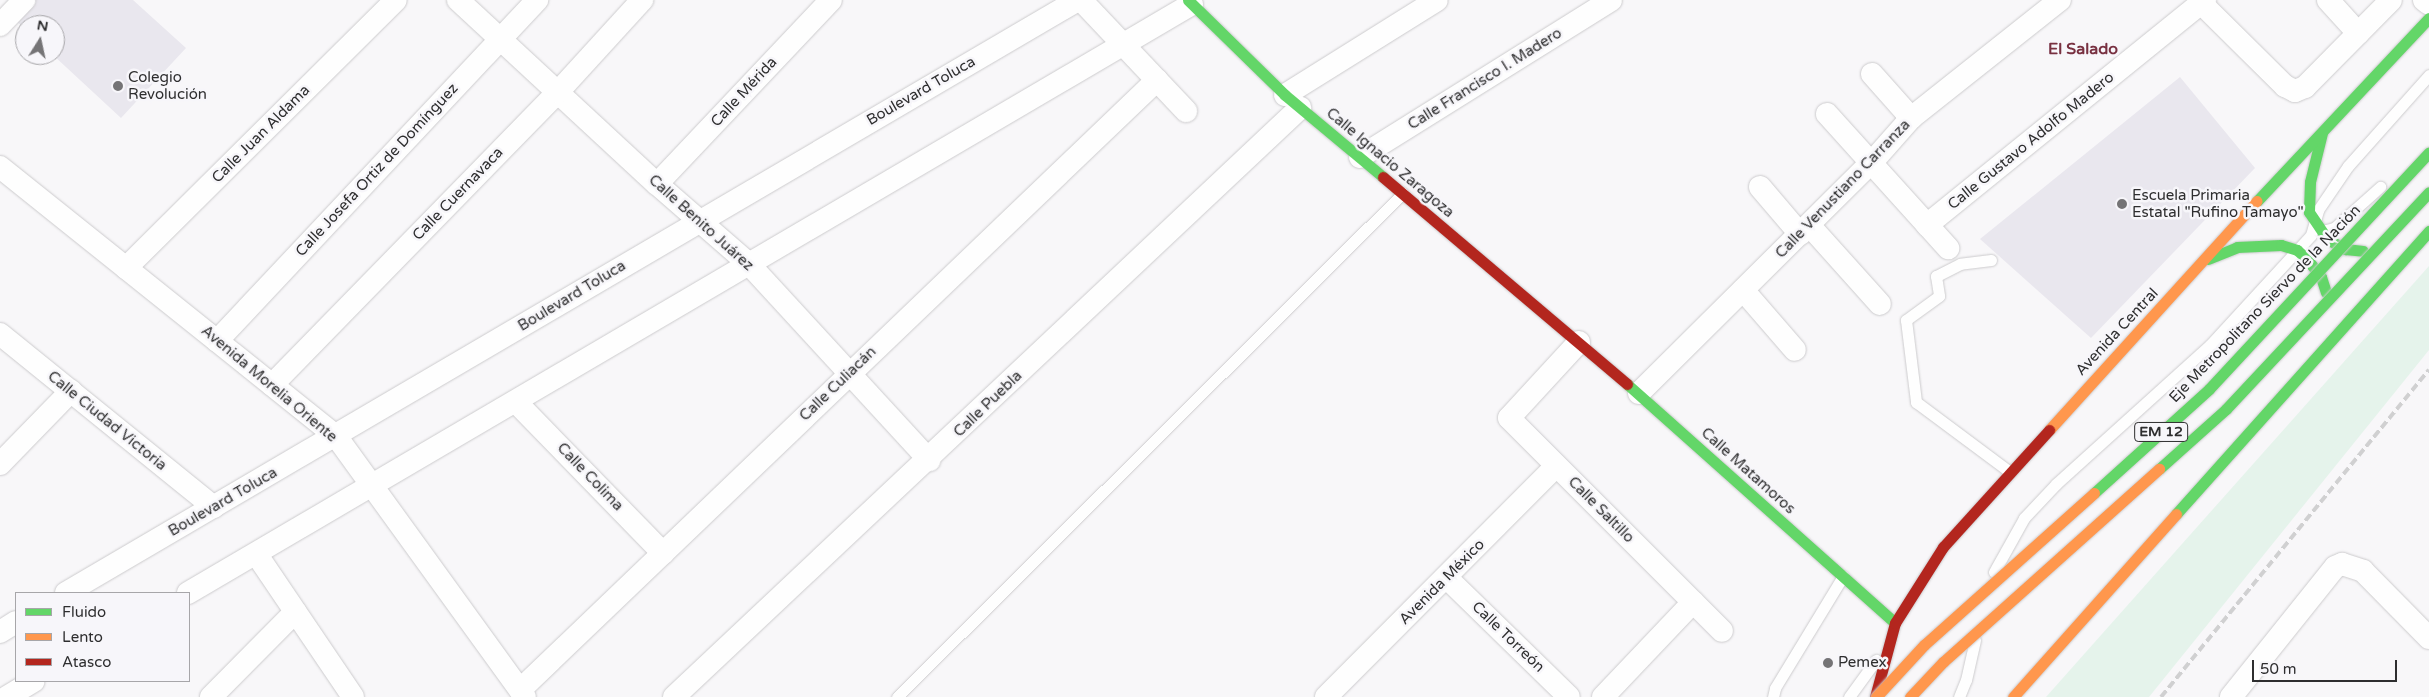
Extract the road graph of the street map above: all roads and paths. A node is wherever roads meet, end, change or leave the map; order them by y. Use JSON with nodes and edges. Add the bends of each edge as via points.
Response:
{"nodes":[{"id":1,"x":24,"y":0,"type":"edge"},
{"id":2,"x":396,"y":0,"type":"edge"},
{"id":3,"x":458,"y":0,"type":"edge"},
{"id":4,"x":537,"y":0,"type":"edge"},
{"id":5,"x":642,"y":0,"type":"edge"},
{"id":6,"x":831,"y":0,"type":"edge"},
{"id":7,"x":1080,"y":0,"type":"edge"},
{"id":8,"x":1437,"y":0,"type":"edge"},
{"id":9,"x":1611,"y":0,"type":"edge"},
{"id":10,"x":2060,"y":0,"type":"edge"},
{"id":11,"x":2328,"y":0,"type":"edge"},
{"id":12,"x":2391,"y":0,"type":"edge"},
{"id":13,"x":2424,"y":0,"type":"edge"},
{"id":14,"x":1190,"y":2,"type":"edge"},
{"id":15,"x":2203,"y":2,"type":"edge"},
{"id":16,"x":2429,"y":4,"type":"edge"},
{"id":17,"x":2429,"y":18,"type":"edge"},
{"id":18,"x":0,"y":25,"type":"edge"},
{"id":19,"x":2358,"y":33,"type":"junction"},
{"id":20,"x":501,"y":38,"type":"junction"},
{"id":21,"x":1124,"y":45,"type":"junction"},
{"id":22,"x":1872,"y":74,"type":"dead end"},
{"id":23,"x":2429,"y":75,"type":"edge"},
{"id":24,"x":1157,"y":80,"type":"junction"},
{"id":25,"x":558,"y":92,"type":"junction"},
{"id":26,"x":1292,"y":101,"type":"junction"},
{"id":27,"x":1186,"y":111,"type":"dead end"},
{"id":28,"x":1827,"y":114,"type":"dead end"},
{"id":29,"x":1911,"y":118,"type":"junction"},
{"id":30,"x":2324,"y":126,"type":"junction"},
{"id":31,"x":2429,"y":140,"type":"edge"},
{"id":32,"x":2429,"y":152,"type":"edge"},
{"id":33,"x":1360,"y":157,"type":"junction"},
{"id":34,"x":1873,"y":161,"type":"junction"},
{"id":35,"x":0,"y":167,"type":"edge"},
{"id":36,"x":657,"y":184,"type":"junction"},
{"id":37,"x":1760,"y":188,"type":"dead end"},
{"id":38,"x":2429,"y":192,"type":"edge"},
{"id":39,"x":1403,"y":193,"type":"junction"},
{"id":40,"x":701,"y":219,"type":"junction"},
{"id":41,"x":1927,"y":225,"type":"junction"},
{"id":42,"x":1805,"y":229,"type":"junction"},
{"id":43,"x":2316,"y":230,"type":"junction"},
{"id":44,"x":2425,"y":235,"type":"edge"},
{"id":45,"x":1948,"y":248,"type":"dead end"},
{"id":46,"x":2297,"y":250,"type":"junction"},
{"id":47,"x":1991,"y":260,"type":"dead end"},
{"id":48,"x":2202,"y":262,"type":"junction"},
{"id":49,"x":748,"y":263,"type":"junction"},
{"id":50,"x":126,"y":268,"type":"junction"},
{"id":51,"x":1743,"y":290,"type":"junction"},
{"id":52,"x":1880,"y":304,"type":"dead end"},
{"id":53,"x":0,"y":334,"type":"edge"},
{"id":54,"x":217,"y":341,"type":"junction"},
{"id":55,"x":1579,"y":342,"type":"junction"},
{"id":56,"x":1795,"y":350,"type":"dead end"},
{"id":57,"x":2307,"y":367,"type":"junction"},
{"id":58,"x":848,"y":374,"type":"junction"},
{"id":59,"x":272,"y":385,"type":"junction"},
{"id":60,"x":70,"y":391,"type":"junction"},
{"id":61,"x":1639,"y":393,"type":"junction"},
{"id":62,"x":516,"y":402,"type":"junction"},
{"id":63,"x":336,"y":436,"type":"junction"},
{"id":64,"x":929,"y":460,"type":"junction"},
{"id":65,"x":0,"y":464,"type":"edge"},
{"id":66,"x":1556,"y":466,"type":"junction"},
{"id":67,"x":2010,"y":472,"type":"junction"},
{"id":68,"x":373,"y":486,"type":"junction"},
{"id":69,"x":214,"y":507,"type":"junction"},
{"id":70,"x":663,"y":553,"type":"junction"},
{"id":71,"x":257,"y":555,"type":"junction"},
{"id":72,"x":1843,"y":576,"type":"junction"},
{"id":73,"x":1447,"y":578,"type":"junction"},
{"id":74,"x":68,"y":592,"type":"edge"},
{"id":75,"x":190,"y":592,"type":"edge"},
{"id":76,"x":1693,"y":602,"type":"junction"},
{"id":77,"x":295,"y":612,"type":"junction"},
{"id":78,"x":15,"y":623,"type":"edge"},
{"id":79,"x":1895,"y":623,"type":"junction"},
{"id":80,"x":1722,"y":631,"type":"dead end"},
{"id":81,"x":0,"y":632,"type":"edge"},
{"id":82,"x":2429,"y":638,"type":"edge"},
{"id":83,"x":1887,"y":646,"type":"junction"},
{"id":84,"x":32,"y":682,"type":"edge"},
{"id":85,"x":523,"y":694,"type":"edge"},
{"id":86,"x":1330,"y":696,"type":"edge"},
{"id":87,"x":7,"y":697,"type":"edge"},
{"id":88,"x":211,"y":697,"type":"edge"},
{"id":89,"x":353,"y":697,"type":"edge"},
{"id":90,"x":674,"y":697,"type":"edge"},
{"id":91,"x":897,"y":697,"type":"edge"},
{"id":92,"x":1569,"y":697,"type":"edge"},
{"id":93,"x":1603,"y":697,"type":"edge"},
{"id":94,"x":1773,"y":697,"type":"edge"},
{"id":95,"x":1849,"y":697,"type":"edge"},
{"id":96,"x":1876,"y":697,"type":"edge"},
{"id":97,"x":1910,"y":697,"type":"edge"},
{"id":98,"x":1958,"y":697,"type":"edge"},
{"id":99,"x":2013,"y":697,"type":"edge"},
{"id":100,"x":2231,"y":697,"type":"edge"}],
"edges":[{"from":1,"to":18,"type":"street"},
{"from":2,"to":50,"type":"street","name":"Calle Juan Aldama"},
{"from":3,"to":20,"type":"street","name":"Calle Benito Juárez"},
{"from":4,"to":20,"type":"street","name":"Calle Josefa Ortiz de Domínguez"},
{"from":5,"to":25,"type":"street","name":"Calle Cuernavaca"},
{"from":6,"to":36,"type":"street","name":"Calle Mérida"},
{"from":7,"to":21,"type":"street"},
{"from":7,"to":40,"type":"street","name":"Boulevard Toluca"},
{"from":8,"to":26,"type":"street","name":"Calle Puebla"},
{"from":9,"to":33,"type":"street","name":"Calle Francisco I. Madero"},
{"from":10,"to":29,"type":"street","name":"Calle Venustiano Carranza"},
{"from":11,"to":19,"type":"street"},
{"from":12,"to":19,"type":"street"},
{"from":13,"to":16,"type":"street"},
{"from":14,"to":21,"type":"street"},
{"from":14,"to":26,"type":"main road","name":"Calle Ignacio Zaragoza"},
{"from":15,"to":19,"type":"street","via":[[2285,86],[2295,91],[2305,87]]},
{"from":15,"to":41,"type":"street","name":"Calle Gustavo Adolfo Madero"},
{"from":17,"to":30,"type":"main road","name":"Avenida Central"},
{"from":20,"to":25,"type":"street","name":"Calle Benito Juárez"},
{"from":20,"to":54,"type":"street","name":"Calle Josefa Ortiz de Domínguez"},
{"from":21,"to":24,"type":"street"},
{"from":21,"to":49,"type":"street"},
{"from":22,"to":29,"type":"street"},
{"from":23,"to":43,"type":"lane","via":[[2348,166],[2318,210]]},
{"from":24,"to":27,"type":"street"},
{"from":24,"to":58,"type":"street","name":"Calle Culiacán"},
{"from":25,"to":36,"type":"street","name":"Calle Benito Juárez"},
{"from":25,"to":59,"type":"street","name":"Calle Cuernavaca"},
{"from":26,"to":33,"type":"main road","name":"Calle Ignacio Zaragoza"},
{"from":26,"to":64,"type":"street","name":"Calle Puebla"},
{"from":28,"to":34,"type":"street"},
{"from":29,"to":34,"type":"street","name":"Calle Venustiano Carranza"},
{"from":30,"to":43,"type":"main road","via":[[2310,182],[2309,212]]},
{"from":30,"to":48,"type":"main road","name":"Avenida Central"},
{"from":31,"to":43,"type":"lane","via":[[2334,228]]},
{"from":32,"to":96,"type":"main road","name":"Eje Metropolitano Siervo de la Nación","number":"EM 12","bridge":true,"via":[[2209,389],[1924,645]]},
{"from":33,"to":39,"type":"main road","name":"Calle Ignacio Zaragoza"},
{"from":34,"to":41,"type":"street"},
{"from":34,"to":42,"type":"street","name":"Calle Venustiano Carranza"},
{"from":35,"to":50,"type":"street","name":"Avenida Morelia Oriente"},
{"from":36,"to":40,"type":"street","name":"Calle Benito Juárez"},
{"from":37,"to":42,"type":"street"},
{"from":38,"to":97,"type":"main road","number":"EM 12","bridge":true,"via":[[2226,409],[1943,662]]},
{"from":39,"to":55,"type":"main road","name":"Calle Ignacio Zaragoza"},
{"from":39,"to":91,"type":"lane"},
{"from":40,"to":49,"type":"street","name":"Calle Benito Juárez"},
{"from":40,"to":63,"type":"street","name":"Boulevard Toluca"},
{"from":41,"to":45,"type":"street"},
{"from":42,"to":51,"type":"street","name":"Calle Venustiano Carranza"},
{"from":42,"to":52,"type":"street"},
{"from":43,"to":44,"type":"main road","via":[[2345,249],[2367,252]]},
{"from":43,"to":46,"type":"lane"},
{"from":44,"to":57,"type":"main road"},
{"from":46,"to":48,"type":"main road","via":[[2260,244],[2237,247]]},
{"from":46,"to":57,"type":"main road","via":[[2321,276],[2327,294],[2325,324]]},
{"from":46,"to":98,"type":"lane","via":[[2210,345],[2056,484],[2024,518],[2001,556],[1985,594],[1966,680]]},
{"from":47,"to":67,"type":"lane","via":[[1960,264],[1936,276],[1939,296],[1906,320],[1916,402]]},
{"from":48,"to":67,"type":"main road","name":"Avenida Central"},
{"from":49,"to":58,"type":"street","name":"Calle Benito Juárez"},
{"from":49,"to":62,"type":"street"},
{"from":50,"to":54,"type":"street","name":"Avenida Morelia Oriente"},
{"from":51,"to":56,"type":"street"},
{"from":51,"to":61,"type":"street","name":"Calle Venustiano Carranza"},
{"from":53,"to":60,"type":"street","name":"Calle Ciudad Victoria"},
{"from":54,"to":59,"type":"street","name":"Avenida Morelia Oriente"},
{"from":55,"to":61,"type":"main road","name":"Calle Matamoros"},
{"from":55,"to":66,"type":"street","name":"Calle Saltillo","via":[[1509,418]]},
{"from":57,"to":99,"type":"main road"},
{"from":58,"to":64,"type":"street","name":"Calle Benito Juárez"},
{"from":58,"to":70,"type":"street","name":"Calle Culiacán"},
{"from":59,"to":63,"type":"street","name":"Avenida Morelia Oriente"},
{"from":60,"to":65,"type":"street"},
{"from":60,"to":69,"type":"street","name":"Calle Ciudad Victoria"},
{"from":61,"to":72,"type":"main road","name":"Calle Matamoros"},
{"from":62,"to":68,"type":"street"},
{"from":62,"to":70,"type":"street","name":"Calle Colima"},
{"from":63,"to":68,"type":"street","name":"Avenida Morelia Oriente"},
{"from":63,"to":69,"type":"street","name":"Boulevard Toluca"},
{"from":64,"to":90,"type":"street","name":"Calle Puebla"},
{"from":66,"to":73,"type":"street","name":"Avenida México"},
{"from":66,"to":76,"type":"street","name":"Calle Saltillo"},
{"from":67,"to":79,"type":"main road","name":"Avenida Central","via":[[1943,547]]},
{"from":68,"to":71,"type":"street"},
{"from":68,"to":85,"type":"street","name":"Avenida Morelia Oriente"},
{"from":69,"to":74,"type":"street","name":"Boulevard Toluca"},
{"from":70,"to":85,"type":"street","name":"Calle Culiacán"},
{"from":71,"to":75,"type":"street"},
{"from":71,"to":77,"type":"street"},
{"from":72,"to":79,"type":"main road","name":"Calle Matamoros"},
{"from":72,"to":94,"type":"lane","via":[[1775,688]]},
{"from":73,"to":86,"type":"street","name":"Avenida México"},
{"from":73,"to":92,"type":"street","name":"Calle Torreón"},
{"from":76,"to":80,"type":"street","name":"Calle Saltillo"},
{"from":76,"to":93,"type":"street"},
{"from":77,"to":88,"type":"street"},
{"from":77,"to":89,"type":"street"},
{"from":78,"to":81,"type":"street"},
{"from":79,"to":83,"type":"main road","name":"Avenida Central"},
{"from":82,"to":100,"type":"street","via":[[2363,571],[2353,565],[2342,564],[2334,567]]},
{"from":83,"to":95,"type":"lane"},
{"from":83,"to":96,"type":"main road","name":"Avenida Central"},
{"from":84,"to":87,"type":"street"}]}
